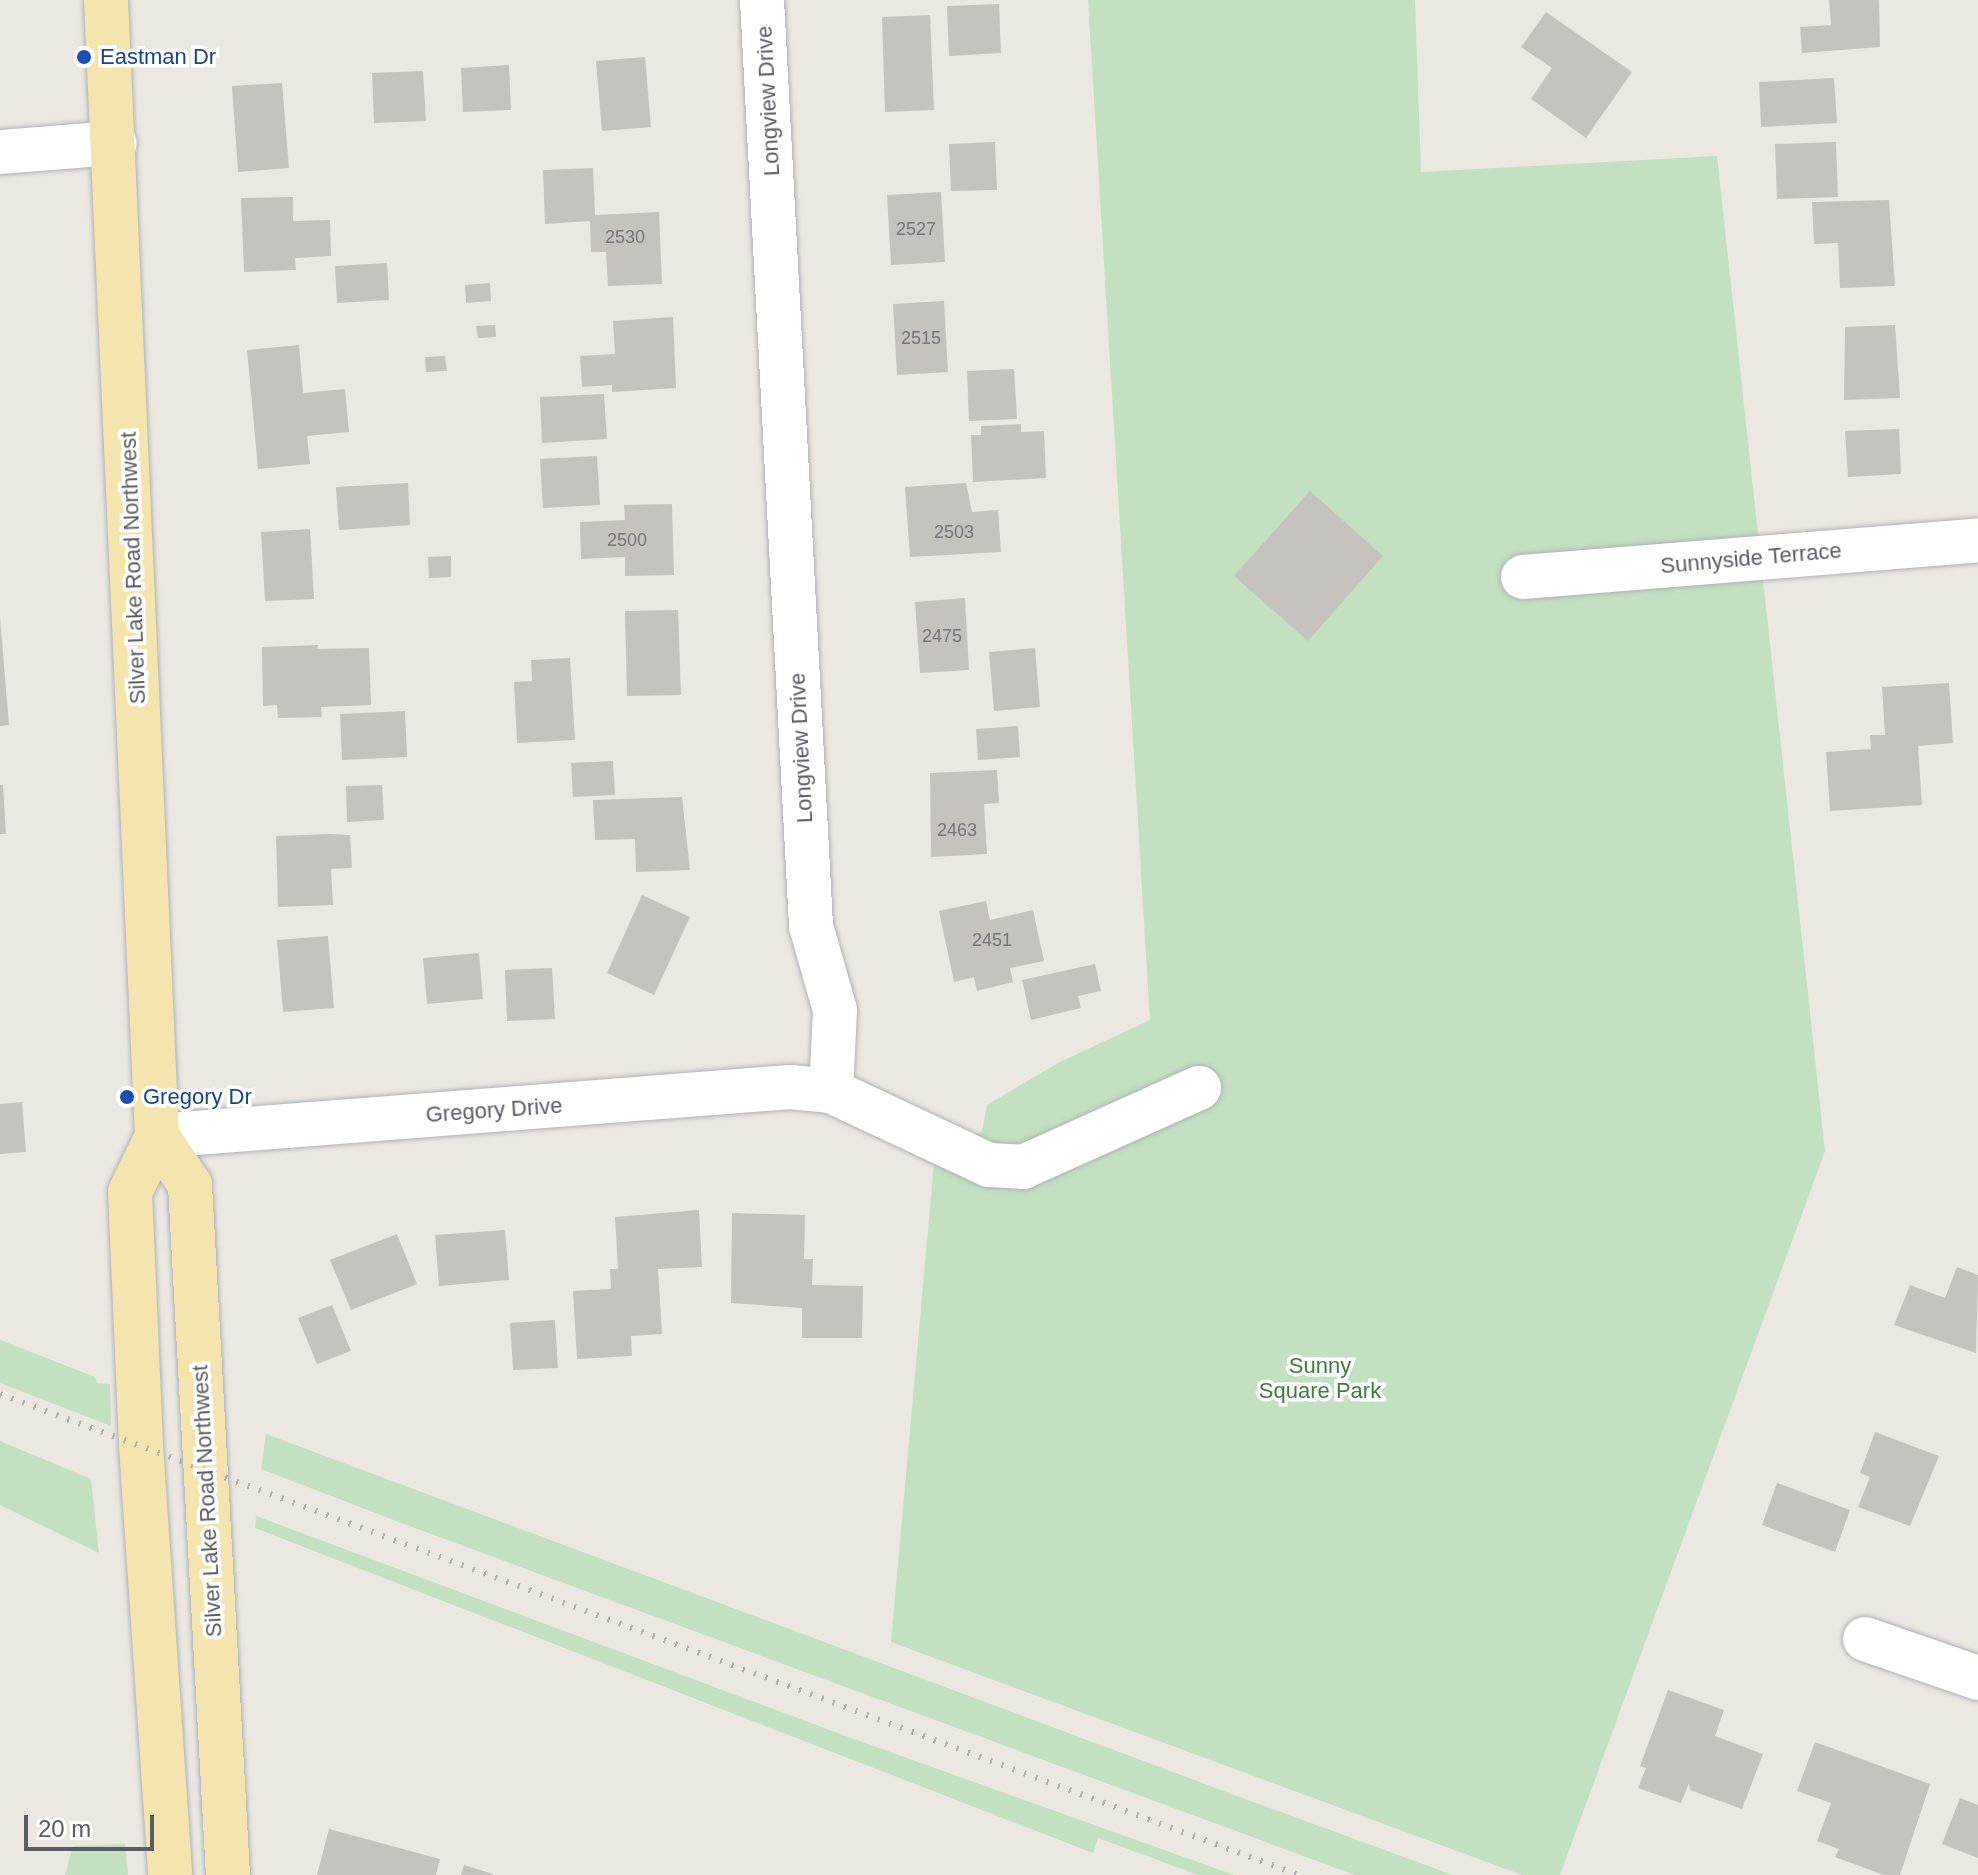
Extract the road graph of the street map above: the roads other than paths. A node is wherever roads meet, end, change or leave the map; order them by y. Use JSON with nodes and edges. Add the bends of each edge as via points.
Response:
{"nodes":[{"id":1,"x":106,"y":0,"type":"edge"},
{"id":2,"x":762,"y":0,"type":"edge"},
{"id":3,"x":115,"y":143,"type":"junction"},
{"id":4,"x":0,"y":152,"type":"edge"},
{"id":5,"x":1978,"y":540,"type":"edge"},
{"id":6,"x":1523,"y":577,"type":"dead end"},
{"id":7,"x":1199,"y":1088,"type":"dead end"},
{"id":8,"x":831,"y":1091,"type":"junction"},
{"id":9,"x":157,"y":1136,"type":"junction"},
{"id":10,"x":1865,"y":1639,"type":"dead end"},
{"id":11,"x":1978,"y":1678,"type":"edge"},
{"id":12,"x":170,"y":1875,"type":"edge"},
{"id":13,"x":228,"y":1875,"type":"edge"}],
"edges":[{"from":1,"to":3,"type":"main road","name":"Silver Lake Road Northwest"},
{"from":2,"to":8,"type":"street","name":"Longview Drive","via":[[811,926],[835,1010]]},
{"from":3,"to":4,"type":"street"},
{"from":3,"to":9,"type":"main road","name":"Silver Lake Road Northwest"},
{"from":5,"to":6,"type":"street","name":"Sunnyside Terrace"},
{"from":7,"to":8,"type":"street","via":[[1023,1167],[989,1165]]},
{"from":8,"to":9,"type":"street","name":"Gregory Drive","via":[[790,1087]]},
{"from":9,"to":12,"type":"main road","name":"Silver Lake Road Northwest","via":[[130,1192]]},
{"from":9,"to":13,"type":"main road","name":"Silver Lake Road Northwest","via":[[190,1185]]},
{"from":10,"to":11,"type":"street"}]}
